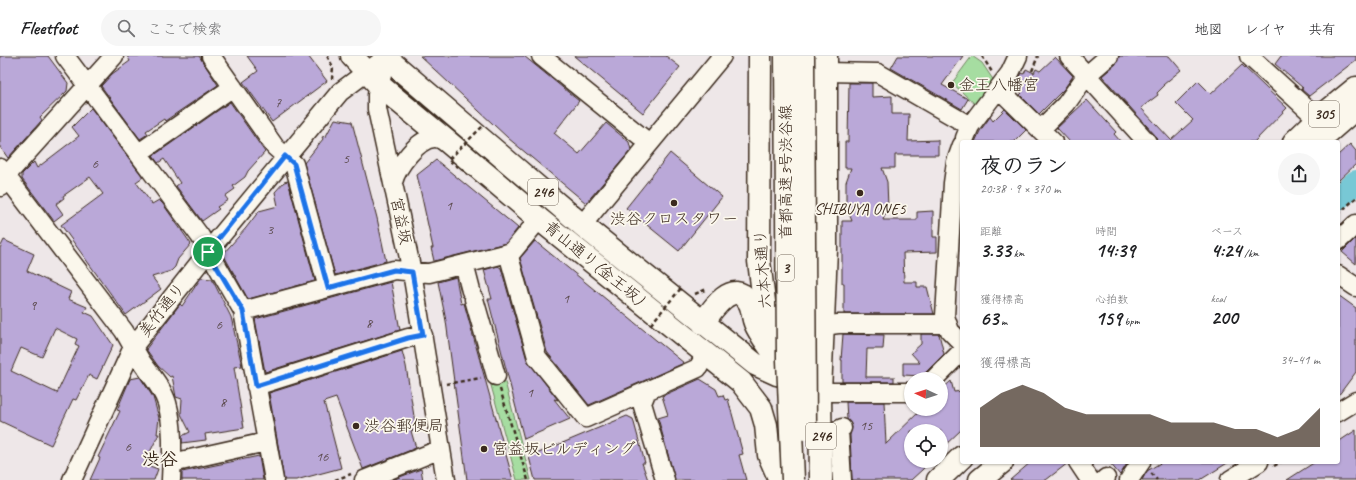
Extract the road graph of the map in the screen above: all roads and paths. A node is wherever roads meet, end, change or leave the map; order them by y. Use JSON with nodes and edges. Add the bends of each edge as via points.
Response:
{"nodes":[{"id":1,"x":65,"y":56,"type":"edge"},
{"id":2,"x":114,"y":56,"type":"edge"},
{"id":3,"x":210,"y":56,"type":"edge"},
{"id":4,"x":352,"y":56,"type":"edge"},
{"id":5,"x":540,"y":56,"type":"edge"},
{"id":6,"x":722,"y":56,"type":"edge"},
{"id":7,"x":760,"y":56,"type":"edge"},
{"id":8,"x":774,"y":56,"type":"edge"},
{"id":9,"x":786,"y":56,"type":"edge"},
{"id":10,"x":803,"y":56,"type":"edge"},
{"id":11,"x":982,"y":56,"type":"edge"},
{"id":12,"x":1018,"y":56,"type":"edge"},
{"id":13,"x":1038,"y":56,"type":"edge"},
{"id":14,"x":1069,"y":56,"type":"edge"},
{"id":15,"x":1109,"y":56,"type":"edge"},
{"id":16,"x":1249,"y":56,"type":"edge"},
{"id":17,"x":386,"y":57,"type":"edge"},
{"id":18,"x":985,"y":59,"type":"dead end"},
{"id":19,"x":822,"y":61,"type":"edge"},
{"id":20,"x":1032,"y":71,"type":"dead end"},
{"id":21,"x":1086,"y":76,"type":"junction"},
{"id":22,"x":373,"y":79,"type":"junction"},
{"id":23,"x":87,"y":87,"type":"junction"},
{"id":24,"x":232,"y":87,"type":"junction"},
{"id":25,"x":1356,"y":88,"type":"edge"},
{"id":26,"x":1000,"y":89,"type":"junction"},
{"id":27,"x":1356,"y":108,"type":"edge"},
{"id":28,"x":1318,"y":119,"type":"junction"},
{"id":29,"x":483,"y":126,"type":"dead end"},
{"id":30,"x":1041,"y":129,"type":"junction"},
{"id":31,"x":965,"y":138,"type":"edge"},
{"id":32,"x":1051,"y":140,"type":"edge"},
{"id":33,"x":1145,"y":140,"type":"edge"},
{"id":34,"x":1296,"y":140,"type":"edge"},
{"id":35,"x":1319,"y":140,"type":"edge"},
{"id":36,"x":448,"y":142,"type":"junction"},
{"id":37,"x":649,"y":143,"type":"junction"},
{"id":38,"x":960,"y":151,"type":"edge"},
{"id":39,"x":139,"y":153,"type":"junction"},
{"id":40,"x":285,"y":156,"type":"junction"},
{"id":41,"x":464,"y":171,"type":"dead end"},
{"id":42,"x":2,"y":177,"type":"edge"},
{"id":43,"x":393,"y":182,"type":"junction"},
{"id":44,"x":1356,"y":198,"type":"edge"},
{"id":45,"x":1340,"y":212,"type":"edge"},
{"id":46,"x":539,"y":219,"type":"junction"},
{"id":47,"x":1356,"y":224,"type":"edge"},
{"id":48,"x":582,"y":225,"type":"junction"},
{"id":49,"x":956,"y":228,"type":"edge"},
{"id":50,"x":1340,"y":239,"type":"edge"},
{"id":51,"x":208,"y":252,"type":"junction"},
{"id":52,"x":786,"y":252,"type":"junction"},
{"id":53,"x":508,"y":253,"type":"junction"},
{"id":54,"x":464,"y":264,"type":"junction"},
{"id":55,"x":412,"y":272,"type":"junction"},
{"id":56,"x":1340,"y":276,"type":"edge"},
{"id":57,"x":1356,"y":287,"type":"edge"},
{"id":58,"x":328,"y":288,"type":"junction"},
{"id":59,"x":710,"y":288,"type":"dead end"},
{"id":60,"x":687,"y":291,"type":"dead end"},
{"id":61,"x":692,"y":295,"type":"dead end"},
{"id":62,"x":765,"y":310,"type":"junction"},
{"id":63,"x":243,"y":311,"type":"junction"},
{"id":64,"x":703,"y":323,"type":"junction"},
{"id":65,"x":651,"y":324,"type":"dead end"},
{"id":66,"x":947,"y":324,"type":"junction"},
{"id":67,"x":823,"y":326,"type":"junction"},
{"id":68,"x":423,"y":335,"type":"junction"},
{"id":69,"x":960,"y":340,"type":"edge"},
{"id":70,"x":803,"y":341,"type":"junction"},
{"id":71,"x":133,"y":347,"type":"junction"},
{"id":72,"x":700,"y":347,"type":"junction"},
{"id":73,"x":773,"y":352,"type":"junction"},
{"id":74,"x":960,"y":353,"type":"edge"},
{"id":75,"x":941,"y":372,"type":"edge"},
{"id":76,"x":777,"y":374,"type":"junction"},
{"id":77,"x":496,"y":376,"type":"junction"},
{"id":78,"x":446,"y":384,"type":"dead end"},
{"id":79,"x":256,"y":386,"type":"junction"},
{"id":80,"x":646,"y":392,"type":"junction"},
{"id":81,"x":820,"y":392,"type":"junction"},
{"id":82,"x":904,"y":392,"type":"edge"},
{"id":83,"x":1356,"y":401,"type":"edge"},
{"id":84,"x":1340,"y":411,"type":"edge"},
{"id":85,"x":840,"y":429,"type":"dead end"},
{"id":86,"x":266,"y":442,"type":"junction"},
{"id":87,"x":441,"y":449,"type":"junction"},
{"id":88,"x":960,"y":459,"type":"edge"},
{"id":89,"x":1000,"y":464,"type":"edge"},
{"id":90,"x":1080,"y":464,"type":"edge"},
{"id":91,"x":1140,"y":464,"type":"edge"},
{"id":92,"x":1256,"y":464,"type":"edge"},
{"id":93,"x":172,"y":471,"type":"edge"},
{"id":94,"x":359,"y":476,"type":"edge"},
{"id":95,"x":1097,"y":479,"type":"edge"},
{"id":96,"x":72,"y":480,"type":"edge"},
{"id":97,"x":274,"y":480,"type":"edge"},
{"id":98,"x":335,"y":480,"type":"edge"},
{"id":99,"x":446,"y":480,"type":"edge"},
{"id":100,"x":528,"y":480,"type":"edge"},
{"id":101,"x":665,"y":480,"type":"edge"},
{"id":102,"x":781,"y":480,"type":"edge"},
{"id":103,"x":793,"y":480,"type":"edge"},
{"id":104,"x":808,"y":480,"type":"edge"},
{"id":105,"x":821,"y":480,"type":"edge"},
{"id":106,"x":842,"y":480,"type":"edge"},
{"id":107,"x":938,"y":480,"type":"edge"},
{"id":108,"x":980,"y":480,"type":"edge"},
{"id":109,"x":1129,"y":480,"type":"edge"},
{"id":110,"x":1230,"y":480,"type":"edge"}],
"edges":[{"from":1,"to":23,"type":"street"},
{"from":2,"to":23,"type":"street"},
{"from":3,"to":24,"type":"street"},
{"from":4,"to":22,"type":"main road","number":"246"},
{"from":5,"to":37,"type":"street"},
{"from":6,"to":37,"type":"street"},
{"from":7,"to":62,"type":"main road","name":"六本木通り","via":[[759,247]]},
{"from":8,"to":52,"type":"main road","via":[[775,210]]},
{"from":9,"to":52,"type":"main road","name":"首都高速3号渋谷線","number":"3","bridge":true},
{"from":10,"to":70,"type":"main road","name":"首都高速3号渋谷線","number":"3","bridge":true},
{"from":11,"to":18,"type":"path"},
{"from":12,"to":26,"type":"street"},
{"from":13,"to":20,"type":"path"},
{"from":14,"to":21,"type":"street"},
{"from":15,"to":21,"type":"street"},
{"from":16,"to":28,"type":"street"},
{"from":17,"to":22,"type":"street","name":"美竹通り"},
{"from":17,"to":48,"type":"main road","name":"青山通り(金王坂)","number":"246"},
{"from":19,"to":31,"type":"street","via":[[878,73]]},
{"from":19,"to":67,"type":"main road","via":[[826,249]]},
{"from":19,"to":70,"type":"main road","bridge":true,"via":[[812,259]]},
{"from":21,"to":30,"type":"street","via":[[1066,104]]},
{"from":21,"to":33,"type":"street"},
{"from":22,"to":36,"type":"main road","name":"青山通り(金王坂)","number":"246"},
{"from":22,"to":40,"type":"street","name":"美竹通り","via":[[340,92]]},
{"from":22,"to":43,"type":"street","name":"宮益坂"},
{"from":23,"to":39,"type":"street"},
{"from":23,"to":42,"type":"street"},
{"from":24,"to":39,"type":"street"},
{"from":24,"to":40,"type":"street","via":[[275,147]]},
{"from":25,"to":28,"type":"main road","number":"305"},
{"from":26,"to":30,"type":"street"},
{"from":26,"to":31,"type":"street"},
{"from":27,"to":35,"type":"main road","number":"305"},
{"from":28,"to":34,"type":"main road","number":"305"},
{"from":29,"to":41,"type":"path","bridge":true,"via":[[448,160]]},
{"from":30,"to":32,"type":"street"},
{"from":36,"to":43,"type":"street","via":[[437,138],[427,139],[398,167]]},
{"from":36,"to":46,"type":"main road","name":"青山通り(金王坂)","number":"246"},
{"from":37,"to":48,"type":"street"},
{"from":38,"to":49,"type":"street","via":[[953,183]]},
{"from":39,"to":51,"type":"street","via":[[200,236]]},
{"from":40,"to":51,"type":"street","name":"美竹通り"},
{"from":40,"to":58,"type":"street","via":[[294,164]]},
{"from":42,"to":71,"type":"street","via":[[124,331]]},
{"from":43,"to":55,"type":"street","name":"宮益坂"},
{"from":44,"to":45,"type":"path"},
{"from":46,"to":53,"type":"street","via":[[512,252]]},
{"from":46,"to":72,"type":"main road","name":"青山通り(金王坂)","number":"246"},
{"from":47,"to":50,"type":"street"},
{"from":48,"to":64,"type":"main road","name":"青山通り(金王坂)","number":"246"},
{"from":49,"to":66,"type":"street","via":[[945,316]]},
{"from":51,"to":63,"type":"street"},
{"from":51,"to":71,"type":"street","name":"美竹通り"},
{"from":52,"to":103,"type":"main road","name":"首都高速3号渋谷線","number":"3","bridge":true,"via":[[789,416]]},
{"from":53,"to":54,"type":"street"},
{"from":53,"to":80,"type":"street","via":[[537,357],[586,418]]},
{"from":54,"to":55,"type":"street","via":[[429,273]]},
{"from":54,"to":77,"type":"street"},
{"from":55,"to":58,"type":"street","via":[[394,270]]},
{"from":55,"to":68,"type":"street","name":"宮益坂"},
{"from":56,"to":57,"type":"street"},
{"from":58,"to":63,"type":"street"},
{"from":59,"to":61,"type":"path"},
{"from":60,"to":65,"type":"path","bridge":true,"via":[[682,287]]},
{"from":62,"to":67,"type":"main road","via":[[779,320],[797,327]]},
{"from":62,"to":73,"type":"main road","name":"六本木通り"},
{"from":63,"to":79,"type":"street"},
{"from":64,"to":73,"type":"main road","via":[[723,297],[739,294],[748,301],[754,322]]},
{"from":64,"to":76,"type":"main road","name":"青山通り(金王坂)","number":"246","via":[[755,364]]},
{"from":66,"to":67,"type":"street"},
{"from":66,"to":69,"type":"street"},
{"from":67,"to":81,"type":"main road"},
{"from":68,"to":79,"type":"street"},
{"from":68,"to":87,"type":"street","name":"宮益坂"},
{"from":70,"to":104,"type":"main road","name":"首都高速3号渋谷線","number":"3","bridge":true},
{"from":71,"to":93,"type":"street","via":[[167,402]]},
{"from":71,"to":96,"type":"street","name":"美竹通り"},
{"from":72,"to":80,"type":"street","via":[[703,359],[698,368]]},
{"from":72,"to":102,"type":"main road","name":"青山通り(金王坂)","number":"246","via":[[741,382],[761,408],[766,425],[769,455]]},
{"from":73,"to":76,"type":"main road","name":"六本木通り"},
{"from":74,"to":75,"type":"street"},
{"from":76,"to":81,"type":"main road","number":"246","via":[[815,383]]},
{"from":76,"to":102,"type":"main road","name":"六本木通り","via":[[786,455]]},
{"from":77,"to":78,"type":"path"},
{"from":77,"to":100,"type":"path"},
{"from":79,"to":86,"type":"street"},
{"from":80,"to":101,"type":"street","via":[[642,403]]},
{"from":81,"to":82,"type":"street"},
{"from":81,"to":105,"type":"main road","number":"246"},
{"from":83,"to":84,"type":"street"},
{"from":85,"to":106,"type":"street"},
{"from":86,"to":93,"type":"street"},
{"from":86,"to":97,"type":"street"},
{"from":87,"to":94,"type":"street"},
{"from":87,"to":99,"type":"street","name":"宮益坂"},
{"from":88,"to":107,"type":"main road"},
{"from":89,"to":108,"type":"main road"},
{"from":90,"to":95,"type":"street"},
{"from":91,"to":109,"type":"street"},
{"from":92,"to":110,"type":"street"},
{"from":94,"to":98,"type":"path"}]}
